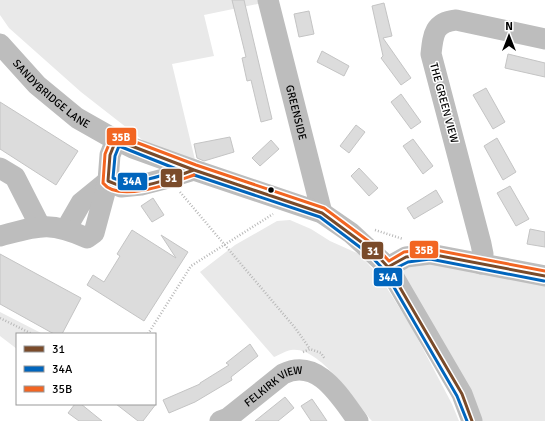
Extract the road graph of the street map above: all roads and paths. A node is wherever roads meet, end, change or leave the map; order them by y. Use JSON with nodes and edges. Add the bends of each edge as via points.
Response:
{"nodes":[{"id":1,"x":270,"y":6,"type":"edge"},
{"id":2,"x":545,"y":39,"type":"edge"},
{"id":3,"x":0,"y":44,"type":"edge"},
{"id":4,"x":116,"y":140,"type":"junction"},
{"id":5,"x":0,"y":168,"type":"edge"},
{"id":6,"x":194,"y":170,"type":"junction"},
{"id":7,"x":168,"y":178,"type":"junction"},
{"id":8,"x":108,"y":181,"type":"junction"},
{"id":9,"x":290,"y":203,"type":"junction"},
{"id":10,"x":322,"y":213,"type":"junction"},
{"id":11,"x":40,"y":226,"type":"junction"},
{"id":12,"x":0,"y":236,"type":"edge"},
{"id":13,"x":225,"y":245,"type":"junction"},
{"id":14,"x":481,"y":264,"type":"junction"},
{"id":15,"x":388,"y":266,"type":"junction"},
{"id":16,"x":545,"y":276,"type":"edge"},
{"id":17,"x":0,"y":318,"type":"edge"},
{"id":18,"x":30,"y":333,"type":"edge"},
{"id":19,"x":149,"y":333,"type":"edge"},
{"id":20,"x":310,"y":349,"type":"dead end"},
{"id":21,"x":220,"y":421,"type":"edge"},
{"id":22,"x":358,"y":421,"type":"edge"},
{"id":23,"x":472,"y":421,"type":"edge"}],
"edges":[{"from":1,"to":10,"type":"street","name":"GREENSIDE"},
{"from":2,"to":14,"type":"street","name":"THE GREEN VIEW","via":[[456,20],[447,20],[437,27],[432,39],[431,54],[481,244]]},
{"from":3,"to":4,"type":"street","name":"SANDYBRIDGE LANE","via":[[37,85],[77,118]]},
{"from":4,"to":6,"type":"street","name":"SANDYBRIDGE LANE"},
{"from":4,"to":8,"type":"street","via":[[110,155]]},
{"from":5,"to":11,"type":"street","via":[[15,177]]},
{"from":6,"to":7,"type":"street"},
{"from":6,"to":9,"type":"street","name":"SANDYBRIDGE LANE"},
{"from":7,"to":8,"type":"street","via":[[121,187]]},
{"from":7,"to":13,"type":"path"},
{"from":8,"to":11,"type":"street","via":[[81,203],[66,229]]},
{"from":9,"to":10,"type":"street","name":"SANDYBRIDGE LANE"},
{"from":9,"to":13,"type":"path"},
{"from":10,"to":15,"type":"street","name":"SANDYBRIDGE LANE"},
{"from":11,"to":12,"type":"street"},
{"from":13,"to":19,"type":"path","via":[[191,266]]},
{"from":13,"to":20,"type":"path"},
{"from":14,"to":15,"type":"street","via":[[451,257],[419,254],[406,256]]},
{"from":14,"to":16,"type":"street"},
{"from":15,"to":23,"type":"street","name":"SANDYBRIDGE LANE","via":[[462,394]]},
{"from":17,"to":18,"type":"path"},
{"from":21,"to":22,"type":"street","name":"FELKIRK VIEW","via":[[228,418],[283,374],[293,369],[304,369],[321,376]]}]}
